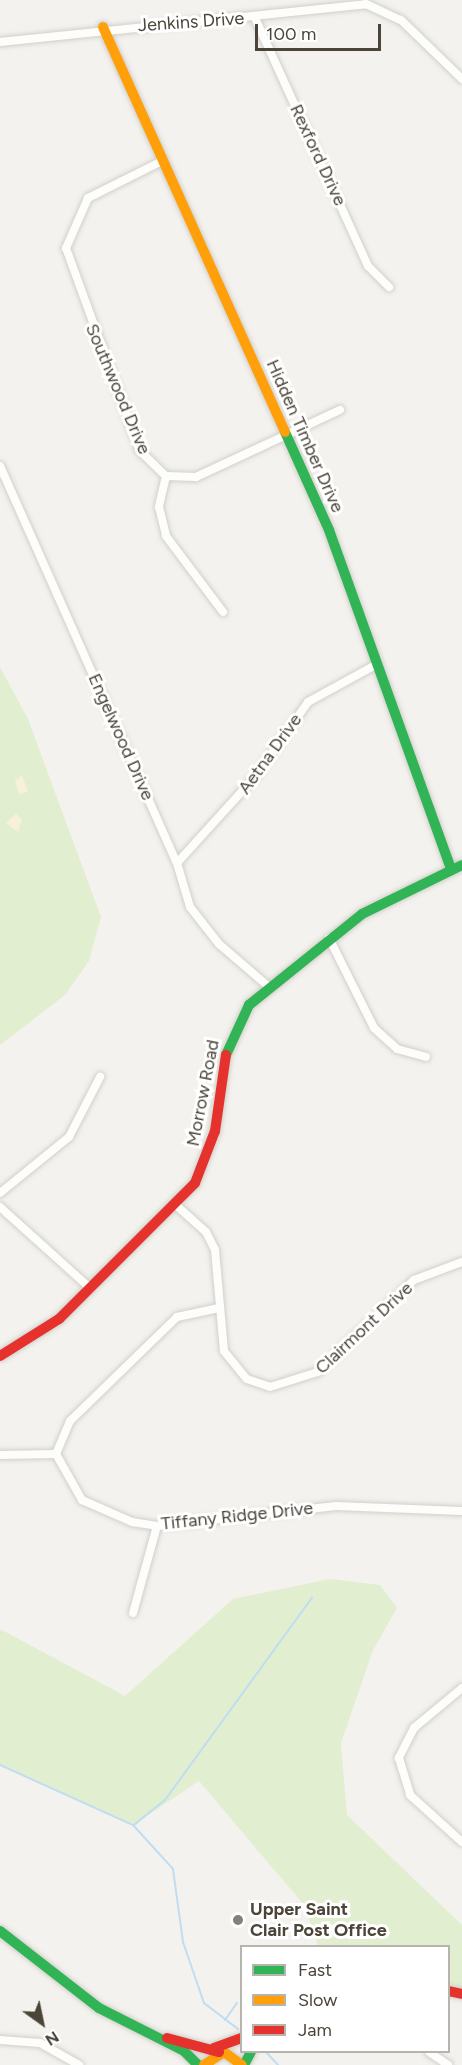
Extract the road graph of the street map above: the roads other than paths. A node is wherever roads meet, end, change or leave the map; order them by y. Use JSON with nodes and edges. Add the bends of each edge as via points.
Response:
{"nodes":[{"id":1,"x":255,"y":18,"type":"junction"},
{"id":2,"x":103,"y":27,"type":"junction"},
{"id":3,"x":0,"y":42,"type":"edge"},
{"id":4,"x":462,"y":79,"type":"edge"},
{"id":5,"x":162,"y":161,"type":"junction"},
{"id":6,"x":389,"y":287,"type":"dead end"},
{"id":7,"x":340,"y":410,"type":"dead end"},
{"id":8,"x":288,"y":435,"type":"junction"},
{"id":9,"x":0,"y":466,"type":"edge"},
{"id":10,"x":166,"y":476,"type":"junction"},
{"id":11,"x":223,"y":612,"type":"dead end"},
{"id":12,"x":377,"y":664,"type":"junction"},
{"id":13,"x":177,"y":862,"type":"junction"},
{"id":14,"x":457,"y":867,"type":"edge"},
{"id":15,"x":329,"y":938,"type":"junction"},
{"id":16,"x":269,"y":987,"type":"junction"},
{"id":17,"x":426,"y":1057,"type":"dead end"},
{"id":18,"x":100,"y":1077,"type":"dead end"},
{"id":19,"x":0,"y":1193,"type":"edge"},
{"id":20,"x":177,"y":1206,"type":"junction"},
{"id":21,"x":0,"y":1207,"type":"edge"},
{"id":22,"x":462,"y":1262,"type":"edge"},
{"id":23,"x":91,"y":1289,"type":"junction"},
{"id":24,"x":219,"y":1308,"type":"junction"},
{"id":25,"x":0,"y":1356,"type":"edge"},
{"id":26,"x":0,"y":1455,"type":"edge"},
{"id":27,"x":56,"y":1455,"type":"junction"},
{"id":28,"x":462,"y":1511,"type":"edge"},
{"id":29,"x":157,"y":1526,"type":"junction"},
{"id":30,"x":133,"y":1613,"type":"dead end"},
{"id":31,"x":462,"y":1688,"type":"edge"},
{"id":32,"x":462,"y":1842,"type":"edge"},
{"id":33,"x":0,"y":1931,"type":"edge"},
{"id":34,"x":155,"y":2036,"type":"junction"},
{"id":35,"x":240,"y":2039,"type":"edge"},
{"id":36,"x":0,"y":2040,"type":"edge"},
{"id":37,"x":240,"y":2047,"type":"edge"},
{"id":38,"x":221,"y":2051,"type":"junction"},
{"id":39,"x":430,"y":2053,"type":"edge"},
{"id":40,"x":79,"y":2065,"type":"edge"},
{"id":41,"x":198,"y":2065,"type":"edge"},
{"id":42,"x":204,"y":2065,"type":"edge"},
{"id":43,"x":243,"y":2065,"type":"edge"},
{"id":44,"x":448,"y":2065,"type":"edge"}],
"edges":[{"from":1,"to":2,"type":"street","name":"Jenkins Drive"},
{"from":1,"to":4,"type":"street","name":"Jenkins Drive","via":[[366,4],[401,20]]},
{"from":1,"to":6,"type":"street","name":"Rexford Drive","via":[[368,266]]},
{"from":2,"to":3,"type":"street","name":"Jenkins Drive"},
{"from":2,"to":5,"type":"street","name":"Hidden Timber Drive"},
{"from":5,"to":8,"type":"street","name":"Hidden Timber Drive"},
{"from":5,"to":10,"type":"street","name":"Southwood Drive","via":[[88,198],[66,248],[70,271],[140,451]]},
{"from":7,"to":8,"type":"street"},
{"from":8,"to":10,"type":"street","via":[[204,475]]},
{"from":8,"to":12,"type":"street","name":"Hidden Timber Drive","via":[[329,530]]},
{"from":9,"to":13,"type":"street","name":"Engelwood Drive"},
{"from":10,"to":11,"type":"street","via":[[159,507],[166,536]]},
{"from":12,"to":13,"type":"street","name":"Aetna Drive","via":[[309,702],[254,778]]},
{"from":12,"to":14,"type":"street","name":"Hidden Timber Drive"},
{"from":13,"to":16,"type":"street","name":"Engelwood Drive","via":[[202,924]]},
{"from":14,"to":15,"type":"street","name":"Morrow Road","via":[[362,914]]},
{"from":15,"to":16,"type":"street","name":"Morrow Road"},
{"from":15,"to":17,"type":"street","via":[[374,1028],[397,1049]]},
{"from":16,"to":20,"type":"street","name":"Morrow Road","via":[[249,1005],[227,1044],[208,1158]]},
{"from":18,"to":19,"type":"street","via":[[69,1137]]},
{"from":20,"to":23,"type":"street","name":"Morrow Road"},
{"from":20,"to":24,"type":"street","name":"Clairmont Drive","via":[[206,1232],[215,1250]]},
{"from":21,"to":23,"type":"street"},
{"from":22,"to":24,"type":"street","name":"Clairmont Drive","via":[[414,1280],[318,1372],[285,1387],[258,1383],[230,1362]]},
{"from":23,"to":25,"type":"street","name":"Morrow Road","via":[[33,1340]]},
{"from":24,"to":27,"type":"street","via":[[189,1312],[156,1334],[70,1421]]},
{"from":26,"to":27,"type":"street"},
{"from":27,"to":29,"type":"street","name":"Tiffany Ridge Drive","via":[[82,1500],[132,1522]]},
{"from":28,"to":29,"type":"street","name":"Tiffany Ridge Drive","via":[[336,1506]]},
{"from":29,"to":30,"type":"street"},
{"from":31,"to":32,"type":"street","via":[[414,1728],[399,1758],[410,1796]]},
{"from":33,"to":34,"type":"street","via":[[99,2008]]},
{"from":34,"to":38,"type":"street"},
{"from":34,"to":41,"type":"street","via":[[184,2051]]},
{"from":35,"to":38,"type":"street"},
{"from":36,"to":40,"type":"street","via":[[40,2043]]},
{"from":37,"to":38,"type":"street"},
{"from":38,"to":42,"type":"street"},
{"from":38,"to":43,"type":"street"},
{"from":39,"to":44,"type":"street"}]}
